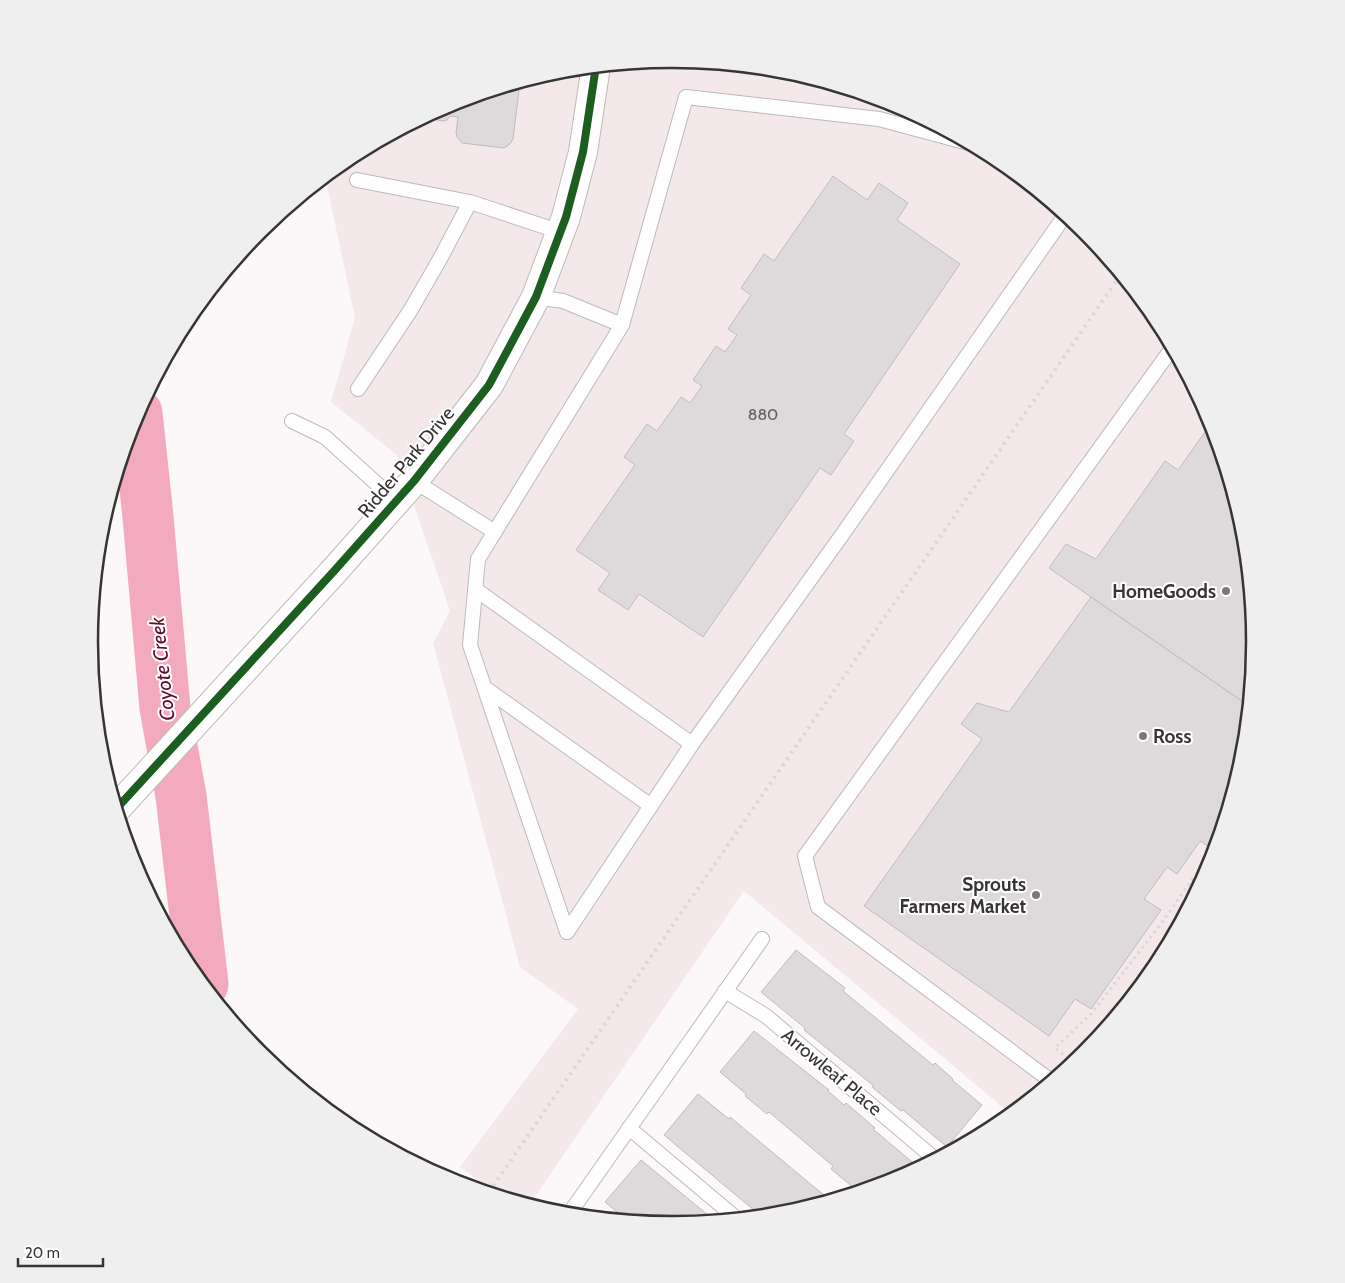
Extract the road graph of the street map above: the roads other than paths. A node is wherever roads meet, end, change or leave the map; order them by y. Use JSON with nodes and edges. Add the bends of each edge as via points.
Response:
{"nodes":[{"id":1,"x":595,"y":73,"type":"edge"},
{"id":2,"x":946,"y":137,"type":"edge"},
{"id":3,"x":358,"y":180,"type":"dead end"},
{"id":4,"x":470,"y":202,"type":"junction"},
{"id":5,"x":1062,"y":220,"type":"edge"},
{"id":6,"x":561,"y":232,"type":"junction"},
{"id":7,"x":536,"y":297,"type":"junction"},
{"id":8,"x":622,"y":325,"type":"junction"},
{"id":9,"x":1169,"y":352,"type":"edge"},
{"id":10,"x":358,"y":389,"type":"dead end"},
{"id":11,"x":292,"y":421,"type":"dead end"},
{"id":12,"x":414,"y":481,"type":"junction"},
{"id":13,"x":396,"y":501,"type":"junction"},
{"id":14,"x":495,"y":532,"type":"junction"},
{"id":15,"x":475,"y":589,"type":"junction"},
{"id":16,"x":485,"y":688,"type":"junction"},
{"id":17,"x":692,"y":744,"type":"junction"},
{"id":18,"x":122,"y":803,"type":"edge"},
{"id":19,"x":651,"y":806,"type":"junction"},
{"id":20,"x":762,"y":939,"type":"dead end"},
{"id":21,"x":725,"y":991,"type":"junction"},
{"id":22,"x":1046,"y":1077,"type":"edge"},
{"id":23,"x":629,"y":1128,"type":"junction"},
{"id":24,"x":929,"y":1154,"type":"edge"},
{"id":25,"x":574,"y":1207,"type":"edge"},
{"id":26,"x":729,"y":1212,"type":"edge"}],
"edges":[{"from":1,"to":6,"type":"street","name":"Ridder Park Drive","via":[[583,152]]},
{"from":2,"to":8,"type":"lane","via":[[879,119],[686,97]]},
{"from":3,"to":4,"type":"lane"},
{"from":4,"to":6,"type":"lane"},
{"from":4,"to":10,"type":"lane","via":[[410,312]]},
{"from":5,"to":17,"type":"lane"},
{"from":6,"to":7,"type":"street","name":"Ridder Park Drive"},
{"from":7,"to":8,"type":"lane","via":[[563,301]]},
{"from":7,"to":12,"type":"street","name":"Ridder Park Drive","via":[[489,385]]},
{"from":8,"to":14,"type":"lane"},
{"from":9,"to":22,"type":"lane","via":[[804,856],[818,907]]},
{"from":11,"to":13,"type":"lane","via":[[325,437]]},
{"from":12,"to":13,"type":"street","name":"Ridder Park Drive"},
{"from":12,"to":14,"type":"lane"},
{"from":13,"to":18,"type":"street","name":"Ridder Park Drive"},
{"from":14,"to":15,"type":"lane","via":[[478,559]]},
{"from":15,"to":16,"type":"lane","via":[[470,645]]},
{"from":15,"to":17,"type":"lane"},
{"from":16,"to":19,"type":"lane"},
{"from":16,"to":19,"type":"lane","via":[[566,932]]},
{"from":17,"to":19,"type":"lane"},
{"from":20,"to":21,"type":"lane"},
{"from":21,"to":23,"type":"lane"},
{"from":21,"to":24,"type":"lane","name":"Arrowleaf Place","via":[[766,1016]]},
{"from":23,"to":25,"type":"lane"},
{"from":23,"to":26,"type":"lane"}]}
